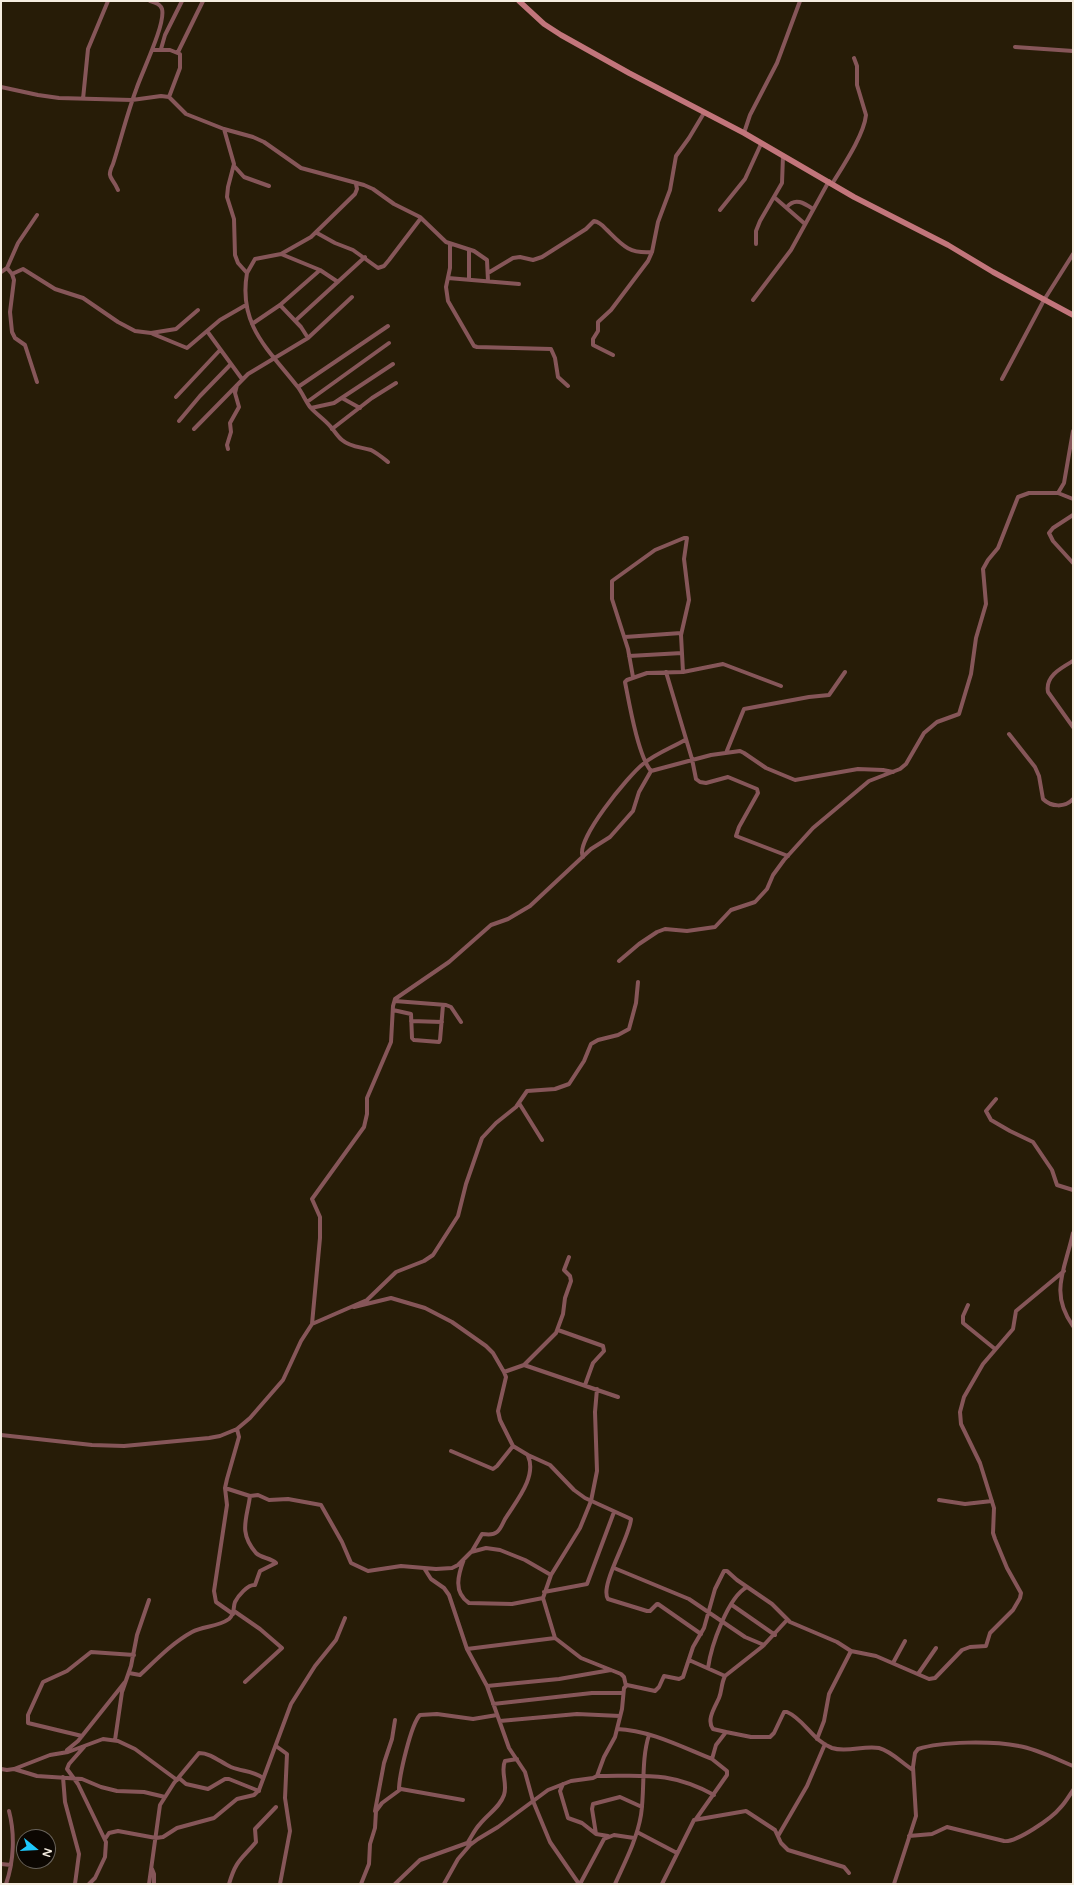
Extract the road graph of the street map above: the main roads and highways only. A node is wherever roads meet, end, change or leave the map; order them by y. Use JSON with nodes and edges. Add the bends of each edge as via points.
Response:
{"nodes":[{"id":1,"x":519,"y":1,"type":"edge"},
{"id":2,"x":1073,"y":315,"type":"edge"}],
"edges":[{"from":1,"to":2,"type":"main road","via":[[544,24],[561,34]]}]}
